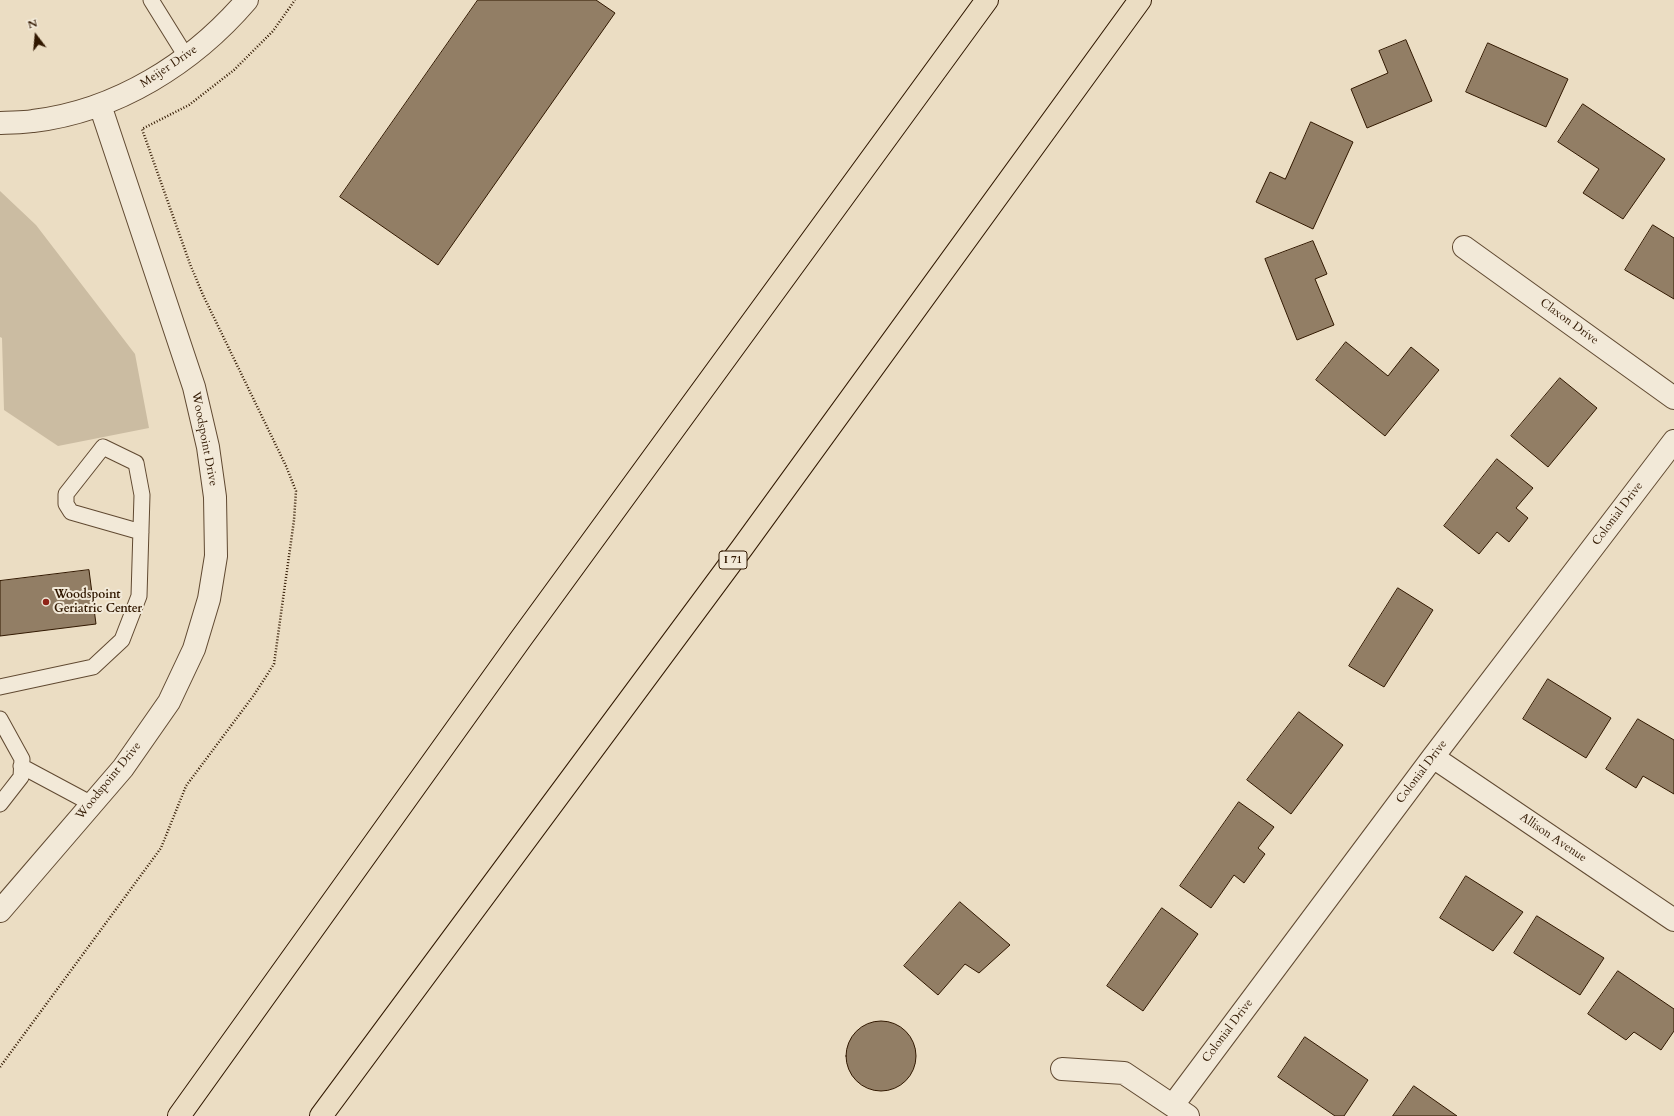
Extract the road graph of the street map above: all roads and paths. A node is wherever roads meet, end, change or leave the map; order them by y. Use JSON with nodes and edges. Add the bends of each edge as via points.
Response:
{"nodes":[{"id":1,"x":151,"y":0,"type":"edge"},
{"id":2,"x":247,"y":0,"type":"edge"},
{"id":3,"x":295,"y":0,"type":"edge"},
{"id":4,"x":987,"y":0,"type":"edge"},
{"id":5,"x":1140,"y":0,"type":"edge"},
{"id":6,"x":187,"y":58,"type":"junction"},
{"id":7,"x":100,"y":105,"type":"junction"},
{"id":8,"x":0,"y":123,"type":"edge"},
{"id":9,"x":142,"y":129,"type":"dead end"},
{"id":10,"x":1464,"y":247,"type":"dead end"},
{"id":11,"x":1674,"y":398,"type":"edge"},
{"id":12,"x":1674,"y":441,"type":"edge"},
{"id":13,"x":141,"y":532,"type":"junction"},
{"id":14,"x":0,"y":687,"type":"edge"},
{"id":15,"x":0,"y":719,"type":"edge"},
{"id":16,"x":1433,"y":757,"type":"junction"},
{"id":17,"x":21,"y":766,"type":"junction"},
{"id":18,"x":0,"y":804,"type":"edge"},
{"id":19,"x":92,"y":804,"type":"junction"},
{"id":20,"x":0,"y":911,"type":"edge"},
{"id":21,"x":1674,"y":920,"type":"edge"},
{"id":22,"x":1062,"y":1069,"type":"dead end"},
{"id":23,"x":1180,"y":1110,"type":"edge"},
{"id":24,"x":179,"y":1116,"type":"edge"},
{"id":25,"x":321,"y":1116,"type":"edge"}],
"edges":[{"from":1,"to":6,"type":"lane"},
{"from":2,"to":6,"type":"street","name":"Meijer Drive","via":[[228,22]]},
{"from":3,"to":9,"type":"path","via":[[273,31],[234,70],[189,105]]},
{"from":4,"to":24,"type":"highway","via":[[520,640]]},
{"from":5,"to":25,"type":"highway","number":"I 71","via":[[746,542]]},
{"from":6,"to":7,"type":"street","name":"Meijer Drive","via":[[140,87]]},
{"from":7,"to":8,"type":"street","name":"Meijer Drive","via":[[33,121]]},
{"from":7,"to":19,"type":"street","name":"Woodspoint Drive","via":[[194,387],[208,446],[215,497],[216,556],[209,599],[194,649],[169,702],[123,768]]},
{"from":10,"to":11,"type":"street","name":"Claxon Drive"},
{"from":12,"to":16,"type":"street","name":"Colonial Drive"},
{"from":13,"to":13,"type":"lane","via":[[142,495],[136,463],[103,447],[66,494],[66,504],[71,512]]},
{"from":13,"to":14,"type":"lane","via":[[139,596],[122,640],[93,667]]},
{"from":15,"to":17,"type":"lane","via":[[22,758]]},
{"from":16,"to":21,"type":"street","name":"Allison Avenue"},
{"from":16,"to":23,"type":"street","name":"Colonial Drive"},
{"from":17,"to":18,"type":"lane","via":[[21,777]]},
{"from":17,"to":19,"type":"lane"},
{"from":19,"to":20,"type":"street","name":"Woodspoint Drive"},
{"from":22,"to":23,"type":"street","via":[[1124,1073]]}]}
